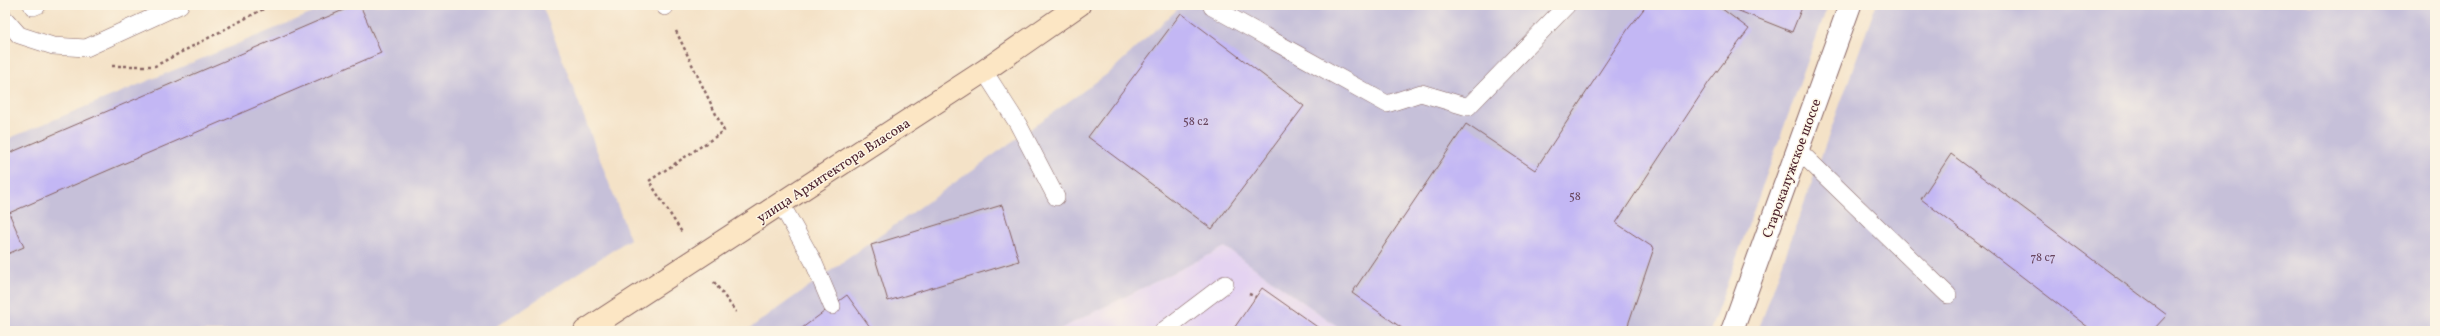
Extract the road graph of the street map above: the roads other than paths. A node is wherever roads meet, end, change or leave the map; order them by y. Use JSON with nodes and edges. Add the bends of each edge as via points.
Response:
{"nodes":[{"id":1,"x":32,"y":5,"type":"edge"},
{"id":2,"x":38,"y":5,"type":"edge"},
{"id":3,"x":180,"y":5,"type":"edge"},
{"id":4,"x":1079,"y":5,"type":"edge"},
{"id":5,"x":1567,"y":5,"type":"edge"},
{"id":6,"x":1850,"y":5,"type":"edge"},
{"id":7,"x":1212,"y":7,"type":"dead end"},
{"id":8,"x":5,"y":19,"type":"edge"},
{"id":9,"x":984,"y":71,"type":"junction"},
{"id":10,"x":1798,"y":150,"type":"junction"},
{"id":11,"x":1056,"y":196,"type":"dead end"},
{"id":12,"x":781,"y":204,"type":"junction"},
{"id":13,"x":1225,"y":284,"type":"dead end"},
{"id":14,"x":1948,"y":295,"type":"dead end"},
{"id":15,"x":832,"y":306,"type":"dead end"},
{"id":16,"x":585,"y":331,"type":"edge"},
{"id":17,"x":1163,"y":331,"type":"edge"},
{"id":18,"x":1732,"y":331,"type":"edge"}],
"edges":[{"from":1,"to":2,"type":"lane"},
{"from":3,"to":8,"type":"lane","via":[[86,48],[53,46],[19,35]]},
{"from":4,"to":9,"type":"street","name":"улица Архитектора Власова"},
{"from":5,"to":7,"type":"lane","via":[[1468,106],[1421,93],[1387,104]]},
{"from":6,"to":10,"type":"street","name":"Старокалужское шоссе"},
{"from":9,"to":11,"type":"lane","via":[[1018,124]]},
{"from":9,"to":12,"type":"street","name":"улица Архитектора Власова"},
{"from":10,"to":14,"type":"lane"},
{"from":10,"to":18,"type":"street","name":"Старокалужское шоссе"},
{"from":12,"to":15,"type":"lane","via":[[812,261]]},
{"from":12,"to":16,"type":"street","name":"улица Архитектора Власова"},
{"from":13,"to":17,"type":"lane"}]}
